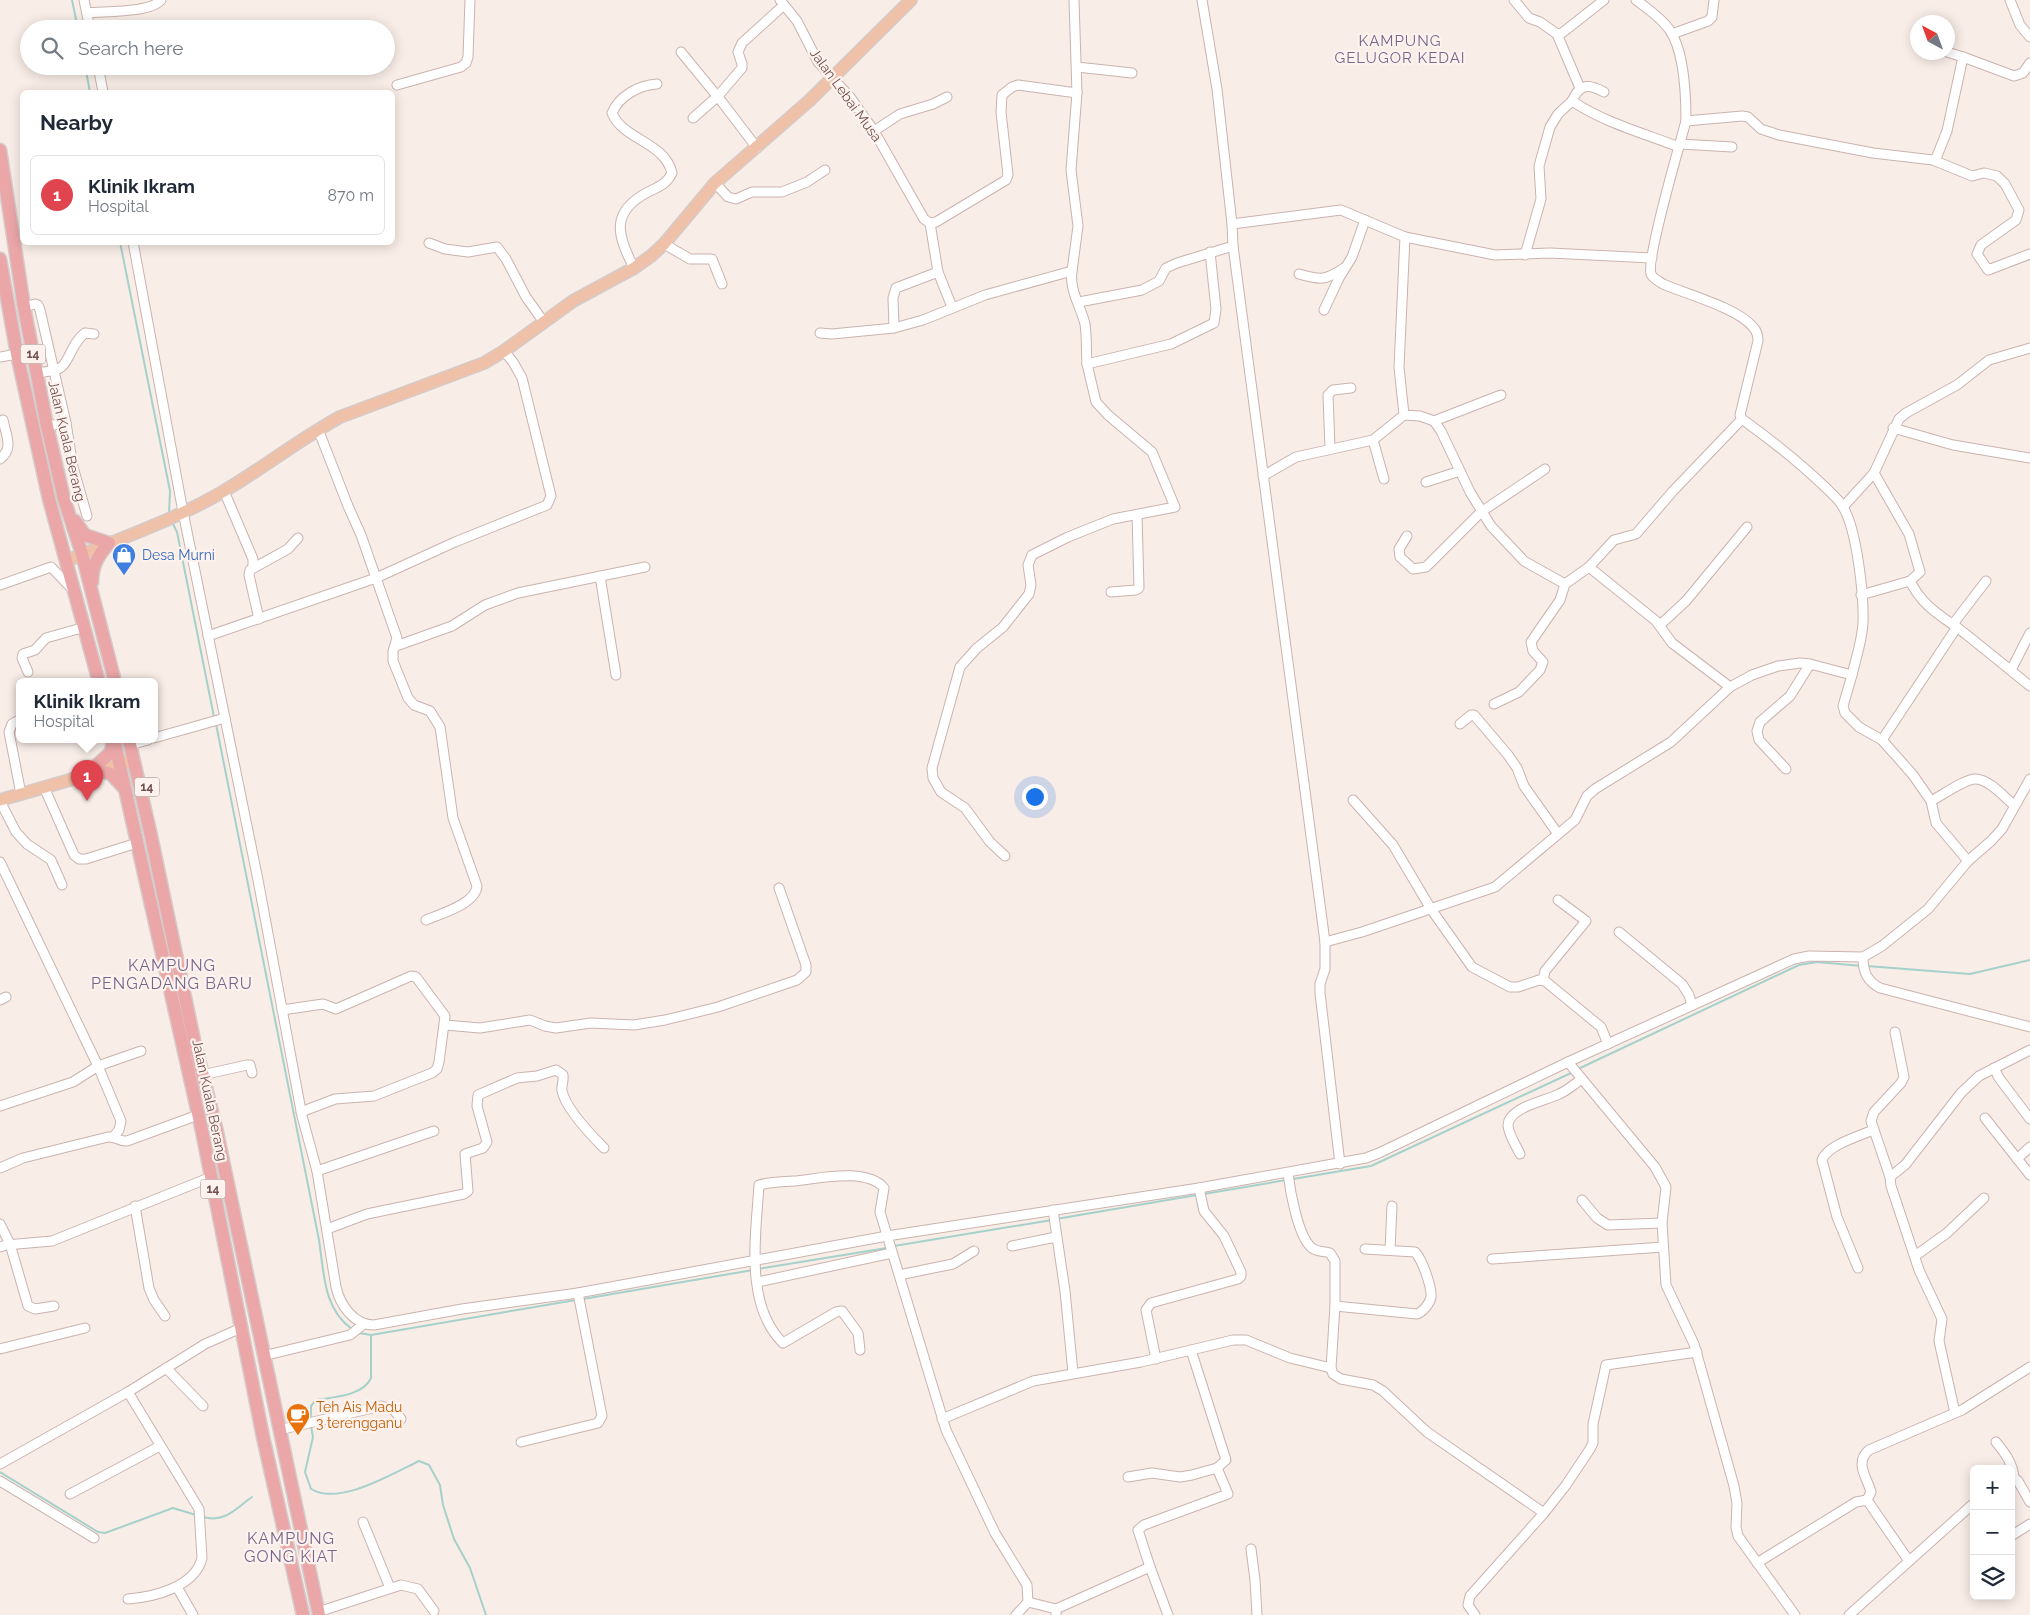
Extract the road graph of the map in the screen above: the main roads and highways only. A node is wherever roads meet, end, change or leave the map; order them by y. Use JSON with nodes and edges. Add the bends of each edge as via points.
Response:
{"nodes":[{"id":1,"x":911,"y":0,"type":"edge"},
{"id":2,"x":0,"y":150,"type":"edge"},
{"id":3,"x":0,"y":259,"type":"edge"},
{"id":4,"x":57,"y":470,"type":"junction"},
{"id":5,"x":49,"y":499,"type":"junction"},
{"id":6,"x":64,"y":499,"type":"junction"},
{"id":7,"x":109,"y":543,"type":"junction"},
{"id":8,"x":82,"y":554,"type":"junction"},
{"id":9,"x":66,"y":561,"type":"junction"},
{"id":10,"x":96,"y":609,"type":"junction"},
{"id":11,"x":98,"y":678,"type":"edge"},
{"id":12,"x":114,"y":678,"type":"edge"},
{"id":13,"x":112,"y":743,"type":"edge"},
{"id":14,"x":114,"y":743,"type":"edge"},
{"id":15,"x":136,"y":746,"type":"edge"},
{"id":16,"x":119,"y":761,"type":"junction"},
{"id":17,"x":99,"y":768,"type":"junction"},
{"id":18,"x":128,"y":797,"type":"junction"},
{"id":19,"x":0,"y":800,"type":"edge"},
{"id":20,"x":319,"y":1614,"type":"edge"},
{"id":21,"x":303,"y":1615,"type":"edge"}],
"edges":[{"from":1,"to":7,"type":"main road","via":[[832,78],[715,183],[664,244],[634,268],[573,301],[504,351],[477,366],[364,407],[318,429],[224,491]]},
{"from":2,"to":4,"type":"highway","name":"Jalan Kuala Berang","number":"14","via":[[24,306]]},
{"from":3,"to":5,"type":"highway","number":"14","via":[[16,354]]},
{"from":4,"to":5,"type":"highway","via":[[54,479],[58,493]]},
{"from":4,"to":6,"type":"highway","name":"Jalan Kuala Berang","number":"14"},
{"from":5,"to":9,"type":"highway","number":"14"},
{"from":6,"to":7,"type":"highway","via":[[85,535]]},
{"from":6,"to":8,"type":"highway","name":"Jalan Kuala Berang","number":"14"},
{"from":7,"to":8,"type":"main road"},
{"from":7,"to":10,"type":"highway","via":[[99,554],[92,572]]},
{"from":8,"to":9,"type":"main road"},
{"from":8,"to":10,"type":"highway","name":"Jalan Kuala Berang","number":"14"},
{"from":9,"to":11,"type":"highway","number":"14"},
{"from":10,"to":12,"type":"highway","name":"Jalan Kuala Berang","number":"14"},
{"from":13,"to":17,"type":"highway","via":[[111,752]]},
{"from":14,"to":16,"type":"highway","name":"Jalan Kuala Berang","number":"14"},
{"from":15,"to":16,"type":"main road"},
{"from":15,"to":20,"type":"highway","name":"Jalan Kuala Berang","number":"14","via":[[150,798],[152,836],[202,1075]]},
{"from":16,"to":17,"type":"main road"},
{"from":16,"to":18,"type":"highway","name":"Jalan Kuala Berang","number":"14"},
{"from":17,"to":18,"type":"highway","via":[[116,778]]},
{"from":17,"to":19,"type":"main road"},
{"from":18,"to":21,"type":"highway","name":"Jalan Kuala Berang","number":"14"}]}
